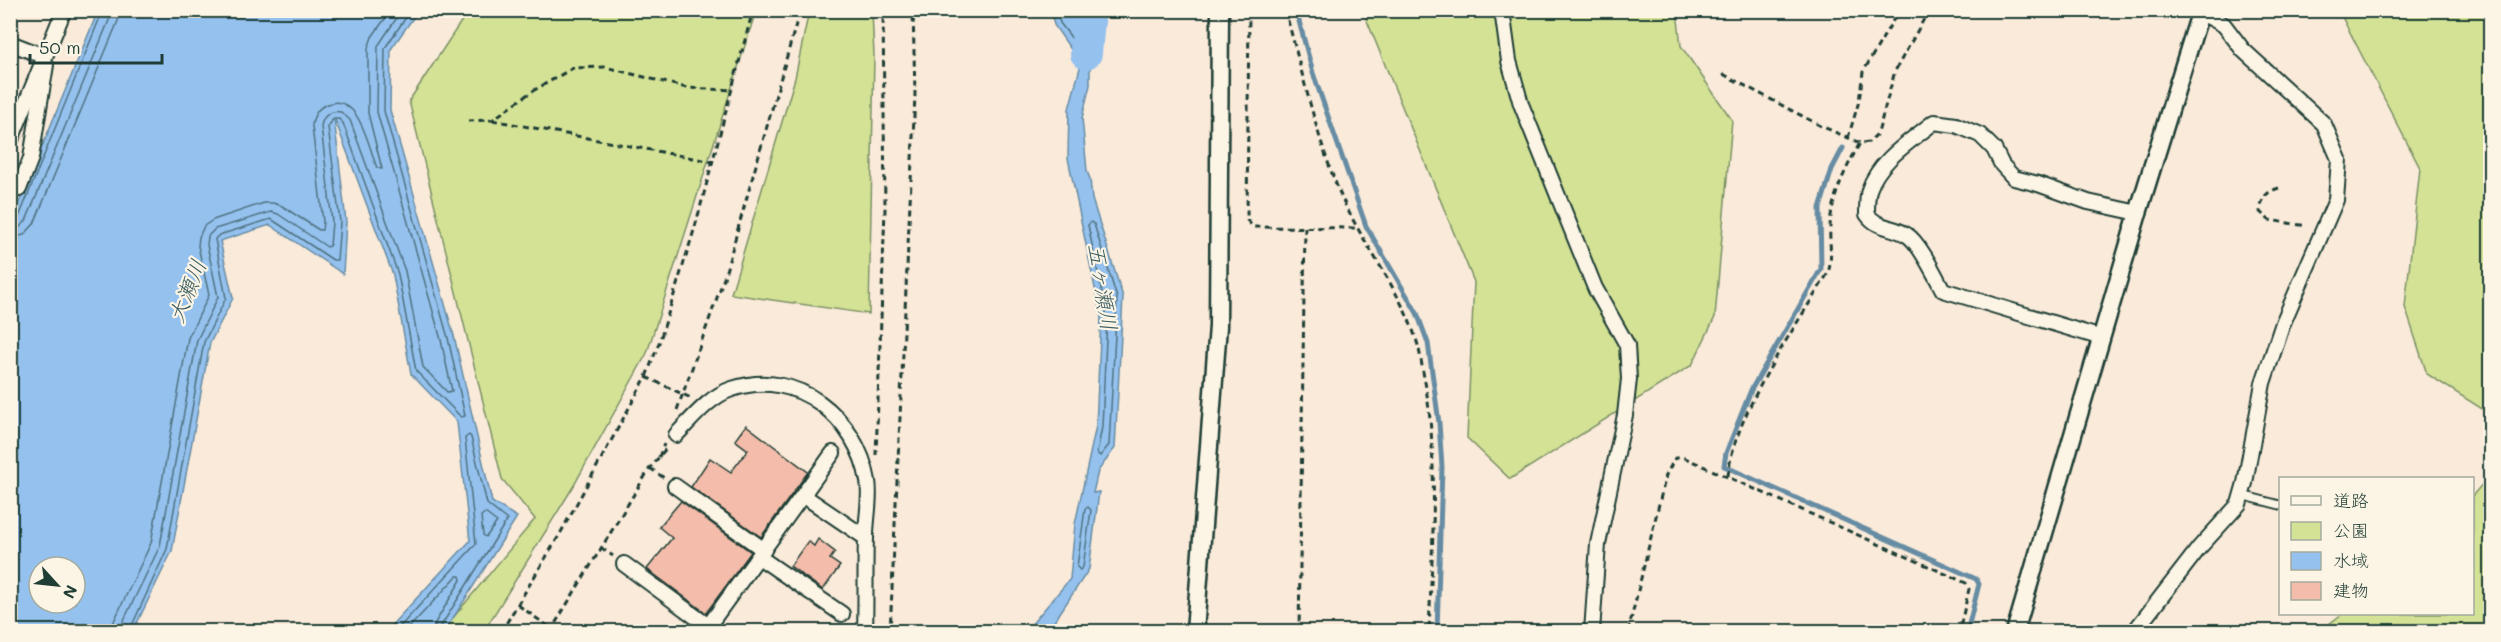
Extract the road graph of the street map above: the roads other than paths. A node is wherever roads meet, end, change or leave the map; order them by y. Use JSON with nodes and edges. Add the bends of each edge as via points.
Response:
{"nodes":[{"id":1,"x":64,"y":10,"type":"edge"},
{"id":2,"x":1220,"y":10,"type":"edge"},
{"id":3,"x":1502,"y":10,"type":"edge"},
{"id":4,"x":2200,"y":11,"type":"edge"},
{"id":5,"x":10,"y":43,"type":"edge"},
{"id":6,"x":43,"y":60,"type":"junction"},
{"id":7,"x":10,"y":142,"type":"edge"},
{"id":8,"x":19,"y":189,"type":"dead end"},
{"id":9,"x":2138,"y":213,"type":"junction"},
{"id":10,"x":2102,"y":338,"type":"junction"},
{"id":11,"x":672,"y":435,"type":"road end"},
{"id":12,"x":833,"y":453,"type":"dead end"},
{"id":13,"x":675,"y":486,"type":"dead end"},
{"id":14,"x":2241,"y":495,"type":"junction"},
{"id":15,"x":804,"y":496,"type":"junction"},
{"id":16,"x":2279,"y":505,"type":"edge"},
{"id":17,"x":866,"y":538,"type":"junction"},
{"id":18,"x":762,"y":553,"type":"junction"},
{"id":19,"x":624,"y":564,"type":"dead end"},
{"id":20,"x":842,"y":614,"type":"dead end"},
{"id":21,"x":706,"y":629,"type":"edge"},
{"id":22,"x":865,"y":632,"type":"edge"},
{"id":23,"x":1195,"y":632,"type":"edge"},
{"id":24,"x":1592,"y":632,"type":"edge"},
{"id":25,"x":2015,"y":632,"type":"edge"},
{"id":26,"x":2134,"y":632,"type":"edge"}],
"edges":[{"from":1,"to":6,"type":"street"},
{"from":2,"to":23,"type":"street","via":[[1218,326]]},
{"from":3,"to":24,"type":"street","via":[[1509,61],[1521,104],[1595,288],[1627,345],[1625,415],[1598,544]]},
{"from":4,"to":9,"type":"street"},
{"from":4,"to":14,"type":"street","via":[[2224,25],[2243,50],[2324,124],[2339,159],[2336,200],[2283,323],[2263,383]]},
{"from":5,"to":6,"type":"street","via":[[40,55]]},
{"from":6,"to":7,"type":"street"},
{"from":6,"to":8,"type":"street","via":[[46,65],[31,158]]},
{"from":9,"to":10,"type":"street"},
{"from":9,"to":10,"type":"street","via":[[2014,178],[1980,135],[1934,122],[1887,162],[1869,191],[1867,214],[1873,223],[1909,235],[1943,290]]},
{"from":10,"to":25,"type":"street"},
{"from":11,"to":17,"type":"street","via":[[730,389],[752,384],[776,384],[822,403],[848,429],[868,482]]},
{"from":12,"to":15,"type":"street"},
{"from":13,"to":18,"type":"street"},
{"from":14,"to":16,"type":"lane"},
{"from":14,"to":26,"type":"street","via":[[2239,504]]},
{"from":15,"to":17,"type":"street"},
{"from":15,"to":18,"type":"street"},
{"from":17,"to":22,"type":"street"},
{"from":18,"to":20,"type":"street"},
{"from":18,"to":21,"type":"street"},
{"from":19,"to":21,"type":"street"}]}
